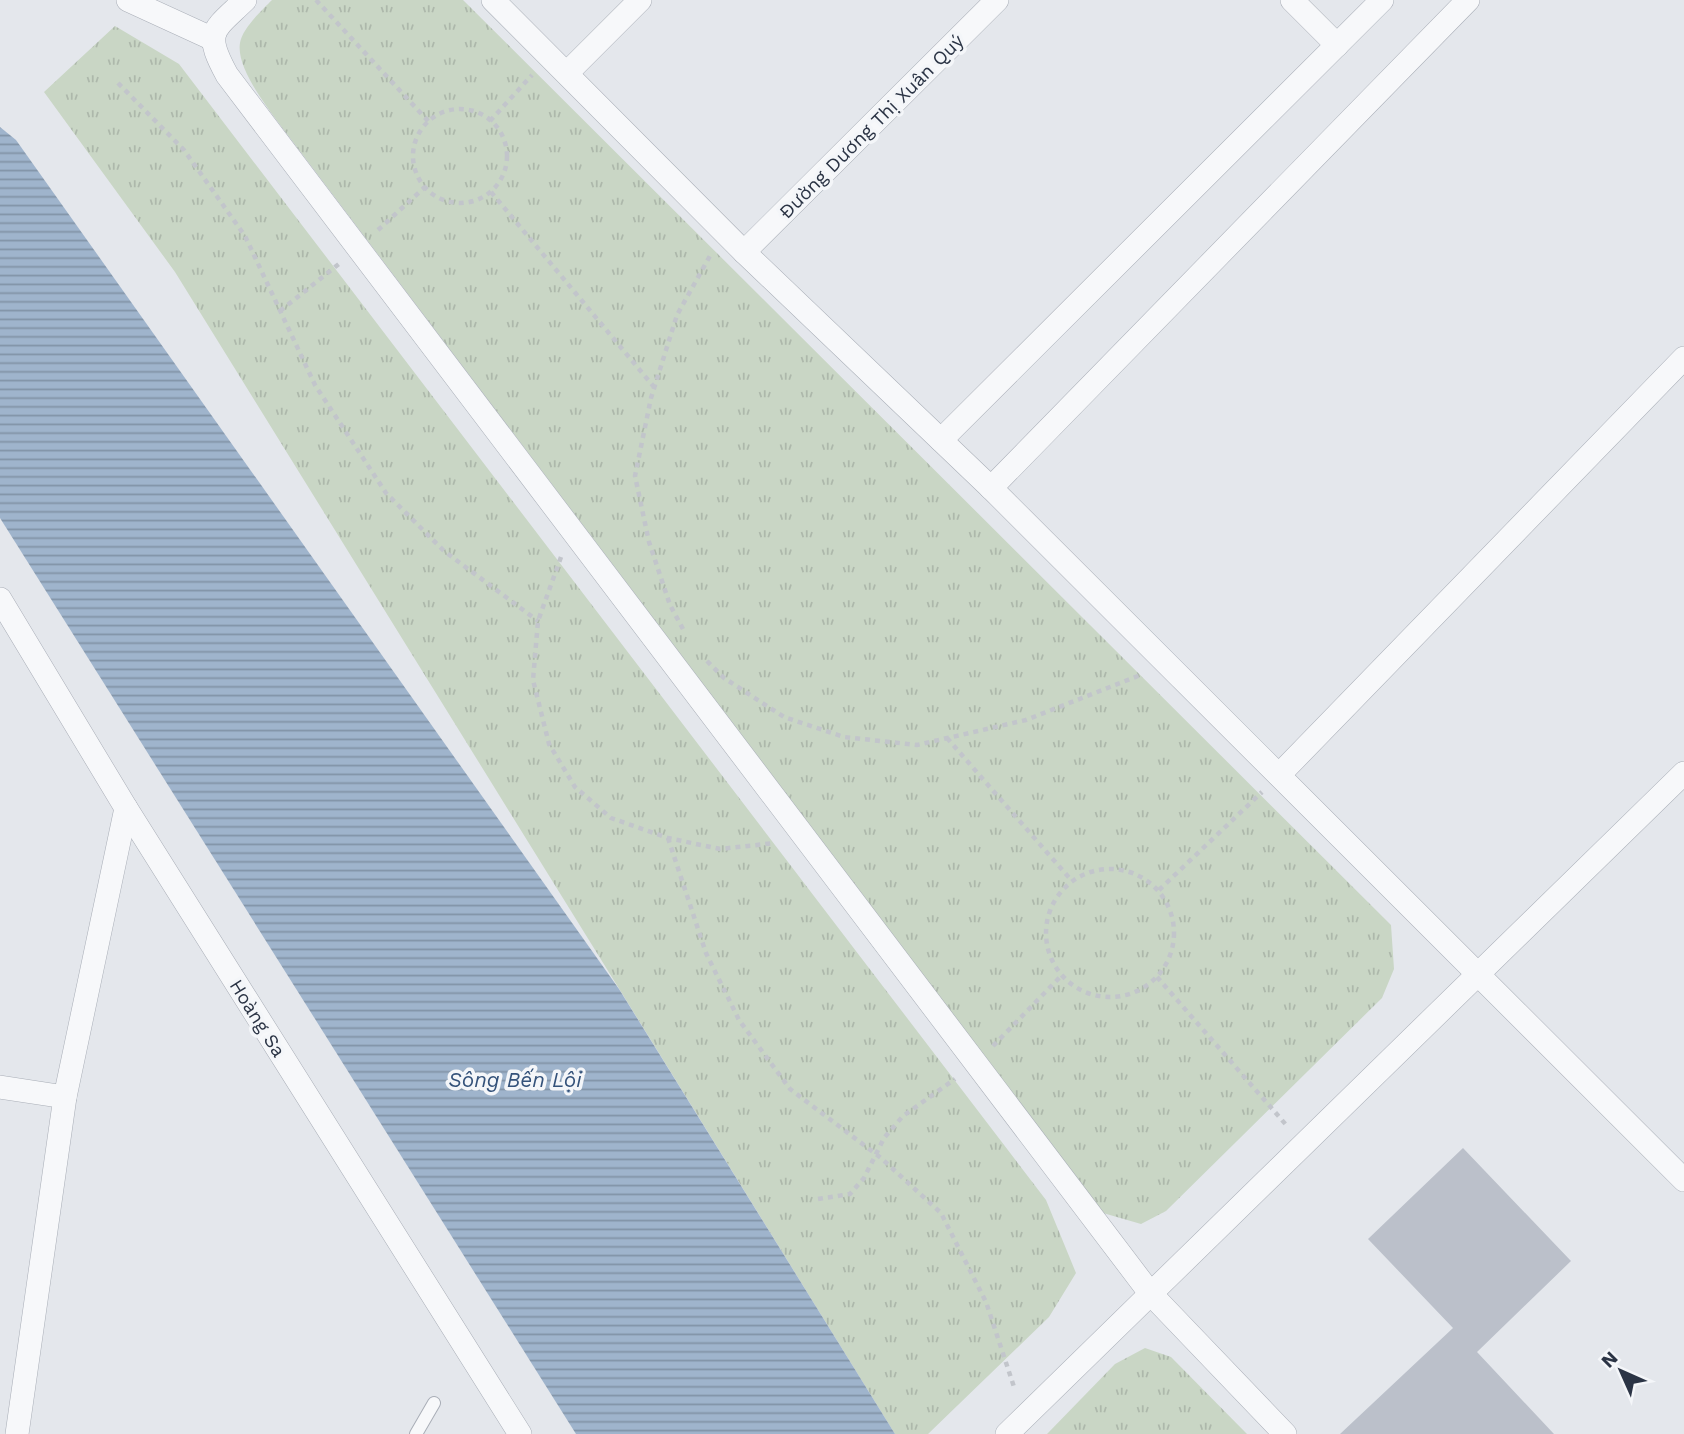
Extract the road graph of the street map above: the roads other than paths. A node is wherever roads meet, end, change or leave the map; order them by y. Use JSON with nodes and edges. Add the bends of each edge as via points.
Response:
{"nodes":[{"id":1,"x":128,"y":0,"type":"edge"},
{"id":2,"x":245,"y":0,"type":"edge"},
{"id":3,"x":494,"y":0,"type":"edge"},
{"id":4,"x":640,"y":0,"type":"edge"},
{"id":5,"x":997,"y":0,"type":"edge"},
{"id":6,"x":1292,"y":0,"type":"edge"},
{"id":7,"x":1382,"y":0,"type":"edge"},
{"id":8,"x":1468,"y":0,"type":"edge"},
{"id":9,"x":213,"y":39,"type":"junction"},
{"id":10,"x":1337,"y":45,"type":"junction"},
{"id":11,"x":567,"y":73,"type":"junction"},
{"id":12,"x":744,"y":252,"type":"junction"},
{"id":13,"x":1684,"y":358,"type":"edge"},
{"id":14,"x":941,"y":440,"type":"junction"},
{"id":15,"x":991,"y":488,"type":"junction"},
{"id":16,"x":0,"y":599,"type":"edge"},
{"id":17,"x":1684,"y":773,"type":"edge"},
{"id":18,"x":1279,"y":775,"type":"junction"},
{"id":19,"x":126,"y":808,"type":"junction"},
{"id":20,"x":1479,"y":974,"type":"junction"},
{"id":21,"x":0,"y":1087,"type":"edge"},
{"id":22,"x":65,"y":1097,"type":"junction"},
{"id":23,"x":1680,"y":1166,"type":"edge"},
{"id":24,"x":1150,"y":1293,"type":"junction"},
{"id":25,"x":435,"y":1403,"type":"dead end"},
{"id":26,"x":17,"y":1434,"type":"edge"},
{"id":27,"x":416,"y":1434,"type":"edge"},
{"id":28,"x":520,"y":1434,"type":"edge"},
{"id":29,"x":1007,"y":1434,"type":"edge"},
{"id":30,"x":1285,"y":1434,"type":"edge"}],
"edges":[{"from":1,"to":9,"type":"street"},
{"from":2,"to":9,"type":"street","via":[[220,23]]},
{"from":3,"to":11,"type":"street"},
{"from":4,"to":11,"type":"street"},
{"from":5,"to":12,"type":"street","name":"Đường Dương Thị Xuân Quý"},
{"from":6,"to":10,"type":"street"},
{"from":7,"to":10,"type":"street"},
{"from":8,"to":15,"type":"street"},
{"from":9,"to":24,"type":"street","via":[[226,75]]},
{"from":10,"to":14,"type":"street"},
{"from":11,"to":12,"type":"street"},
{"from":12,"to":14,"type":"street"},
{"from":13,"to":18,"type":"street"},
{"from":14,"to":15,"type":"street"},
{"from":15,"to":18,"type":"street"},
{"from":16,"to":19,"type":"street","name":"Hoàng Sa"},
{"from":17,"to":20,"type":"street"},
{"from":18,"to":20,"type":"street"},
{"from":19,"to":22,"type":"street"},
{"from":19,"to":28,"type":"street","name":"Hoàng Sa"},
{"from":20,"to":23,"type":"street"},
{"from":20,"to":24,"type":"street"},
{"from":21,"to":22,"type":"street"},
{"from":22,"to":26,"type":"street"},
{"from":24,"to":29,"type":"street"},
{"from":24,"to":30,"type":"street"},
{"from":25,"to":27,"type":"lane"}]}
